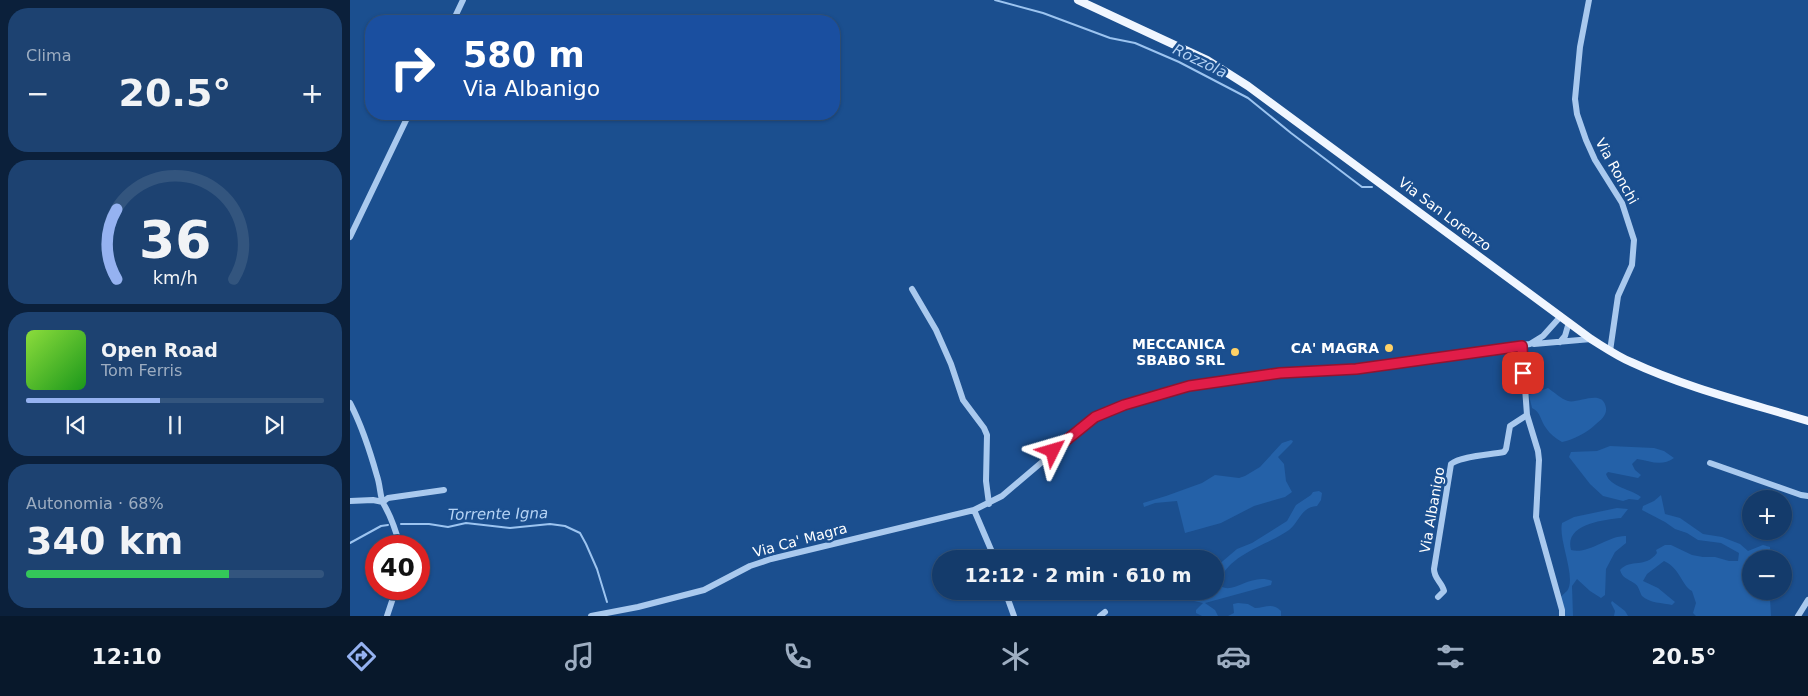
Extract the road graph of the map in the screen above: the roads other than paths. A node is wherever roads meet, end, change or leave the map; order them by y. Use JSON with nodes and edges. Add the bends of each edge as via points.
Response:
{"nodes":[{"id":1,"x":464,"y":0,"type":"edge"},
{"id":2,"x":1078,"y":0,"type":"edge"},
{"id":3,"x":1589,"y":0,"type":"edge"},
{"id":4,"x":456,"y":15,"type":"edge"},
{"id":5,"x":406,"y":120,"type":"edge"},
{"id":6,"x":350,"y":237,"type":"edge"},
{"id":7,"x":912,"y":289,"type":"dead end"},
{"id":8,"x":1561,"y":316,"type":"junction"},
{"id":9,"x":1569,"y":322,"type":"junction"},
{"id":10,"x":1591,"y":339,"type":"junction"},
{"id":11,"x":1554,"y":342,"type":"junction"},
{"id":12,"x":1530,"y":344,"type":"junction"},
{"id":13,"x":1522,"y":346,"type":"junction"},
{"id":14,"x":1610,"y":351,"type":"junction"},
{"id":15,"x":350,"y":403,"type":"edge"},
{"id":16,"x":1527,"y":416,"type":"junction"},
{"id":17,"x":1808,"y":421,"type":"edge"},
{"id":18,"x":1710,"y":463,"type":"dead end"},
{"id":19,"x":444,"y":490,"type":"dead end"},
{"id":20,"x":1808,"y":496,"type":"edge"},
{"id":21,"x":350,"y":501,"type":"edge"},
{"id":22,"x":383,"y":502,"type":"junction"},
{"id":23,"x":989,"y":504,"type":"junction"},
{"id":24,"x":974,"y":510,"type":"junction"},
{"id":25,"x":397,"y":535,"type":"edge"},
{"id":26,"x":991,"y":550,"type":"edge"},
{"id":27,"x":1438,"y":597,"type":"dead end"},
{"id":28,"x":392,"y":600,"type":"edge"},
{"id":29,"x":1008,"y":600,"type":"edge"},
{"id":30,"x":1808,"y":600,"type":"edge"},
{"id":31,"x":387,"y":616,"type":"edge"},
{"id":32,"x":591,"y":616,"type":"edge"},
{"id":33,"x":1014,"y":616,"type":"edge"},
{"id":34,"x":1562,"y":616,"type":"edge"},
{"id":35,"x":1798,"y":616,"type":"edge"}],
"edges":[{"from":1,"to":4,"type":"street"},
{"from":2,"to":8,"type":"main road","name":"Via San Lorenzo","via":[[1207,60],[1248,86]]},
{"from":3,"to":14,"type":"street","name":"Via Ronchi","via":[[1580,47],[1576,106],[1590,150],[1622,203],[1634,240],[1632,265],[1618,296]]},
{"from":5,"to":6,"type":"street"},
{"from":7,"to":23,"type":"street","via":[[936,330],[963,400],[987,435]]},
{"from":8,"to":9,"type":"main road","name":"Via San Lorenzo"},
{"from":8,"to":12,"type":"street","name":"Via Ca' Magra","via":[[1544,336]]},
{"from":9,"to":10,"type":"main road","name":"Via San Lorenzo"},
{"from":9,"to":11,"type":"street","via":[[1565,336],[1560,342]]},
{"from":10,"to":11,"type":"street"},
{"from":10,"to":14,"type":"main road","name":"Via San Lorenzo"},
{"from":11,"to":12,"type":"street"},
{"from":12,"to":13,"type":"street","name":"Via Ca' Magra"},
{"from":13,"to":16,"type":"street"},
{"from":13,"to":23,"type":"street","name":"Via Ca' Magra","via":[[1356,369],[1280,373],[1205,383],[1133,402],[1095,417]]},
{"from":14,"to":17,"type":"main road","name":"Via San Lorenzo","via":[[1674,379]]},
{"from":15,"to":22,"type":"street","via":[[368,445]]},
{"from":16,"to":27,"type":"street","name":"Via Albanigo","via":[[1510,426],[1504,452],[1462,458],[1451,464],[1434,569],[1444,591]]},
{"from":16,"to":34,"type":"street","via":[[1539,460],[1536,517]]},
{"from":18,"to":20,"type":"street"},
{"from":19,"to":22,"type":"street","via":[[388,498]]},
{"from":21,"to":22,"type":"street"},
{"from":22,"to":25,"type":"street"},
{"from":23,"to":24,"type":"street","name":"Via Ca' Magra"},
{"from":24,"to":26,"type":"street"},
{"from":24,"to":32,"type":"street","name":"Via Ca' Magra","via":[[771,558],[704,590]]},
{"from":28,"to":31,"type":"street"},
{"from":29,"to":33,"type":"street"},
{"from":30,"to":35,"type":"street"}]}
